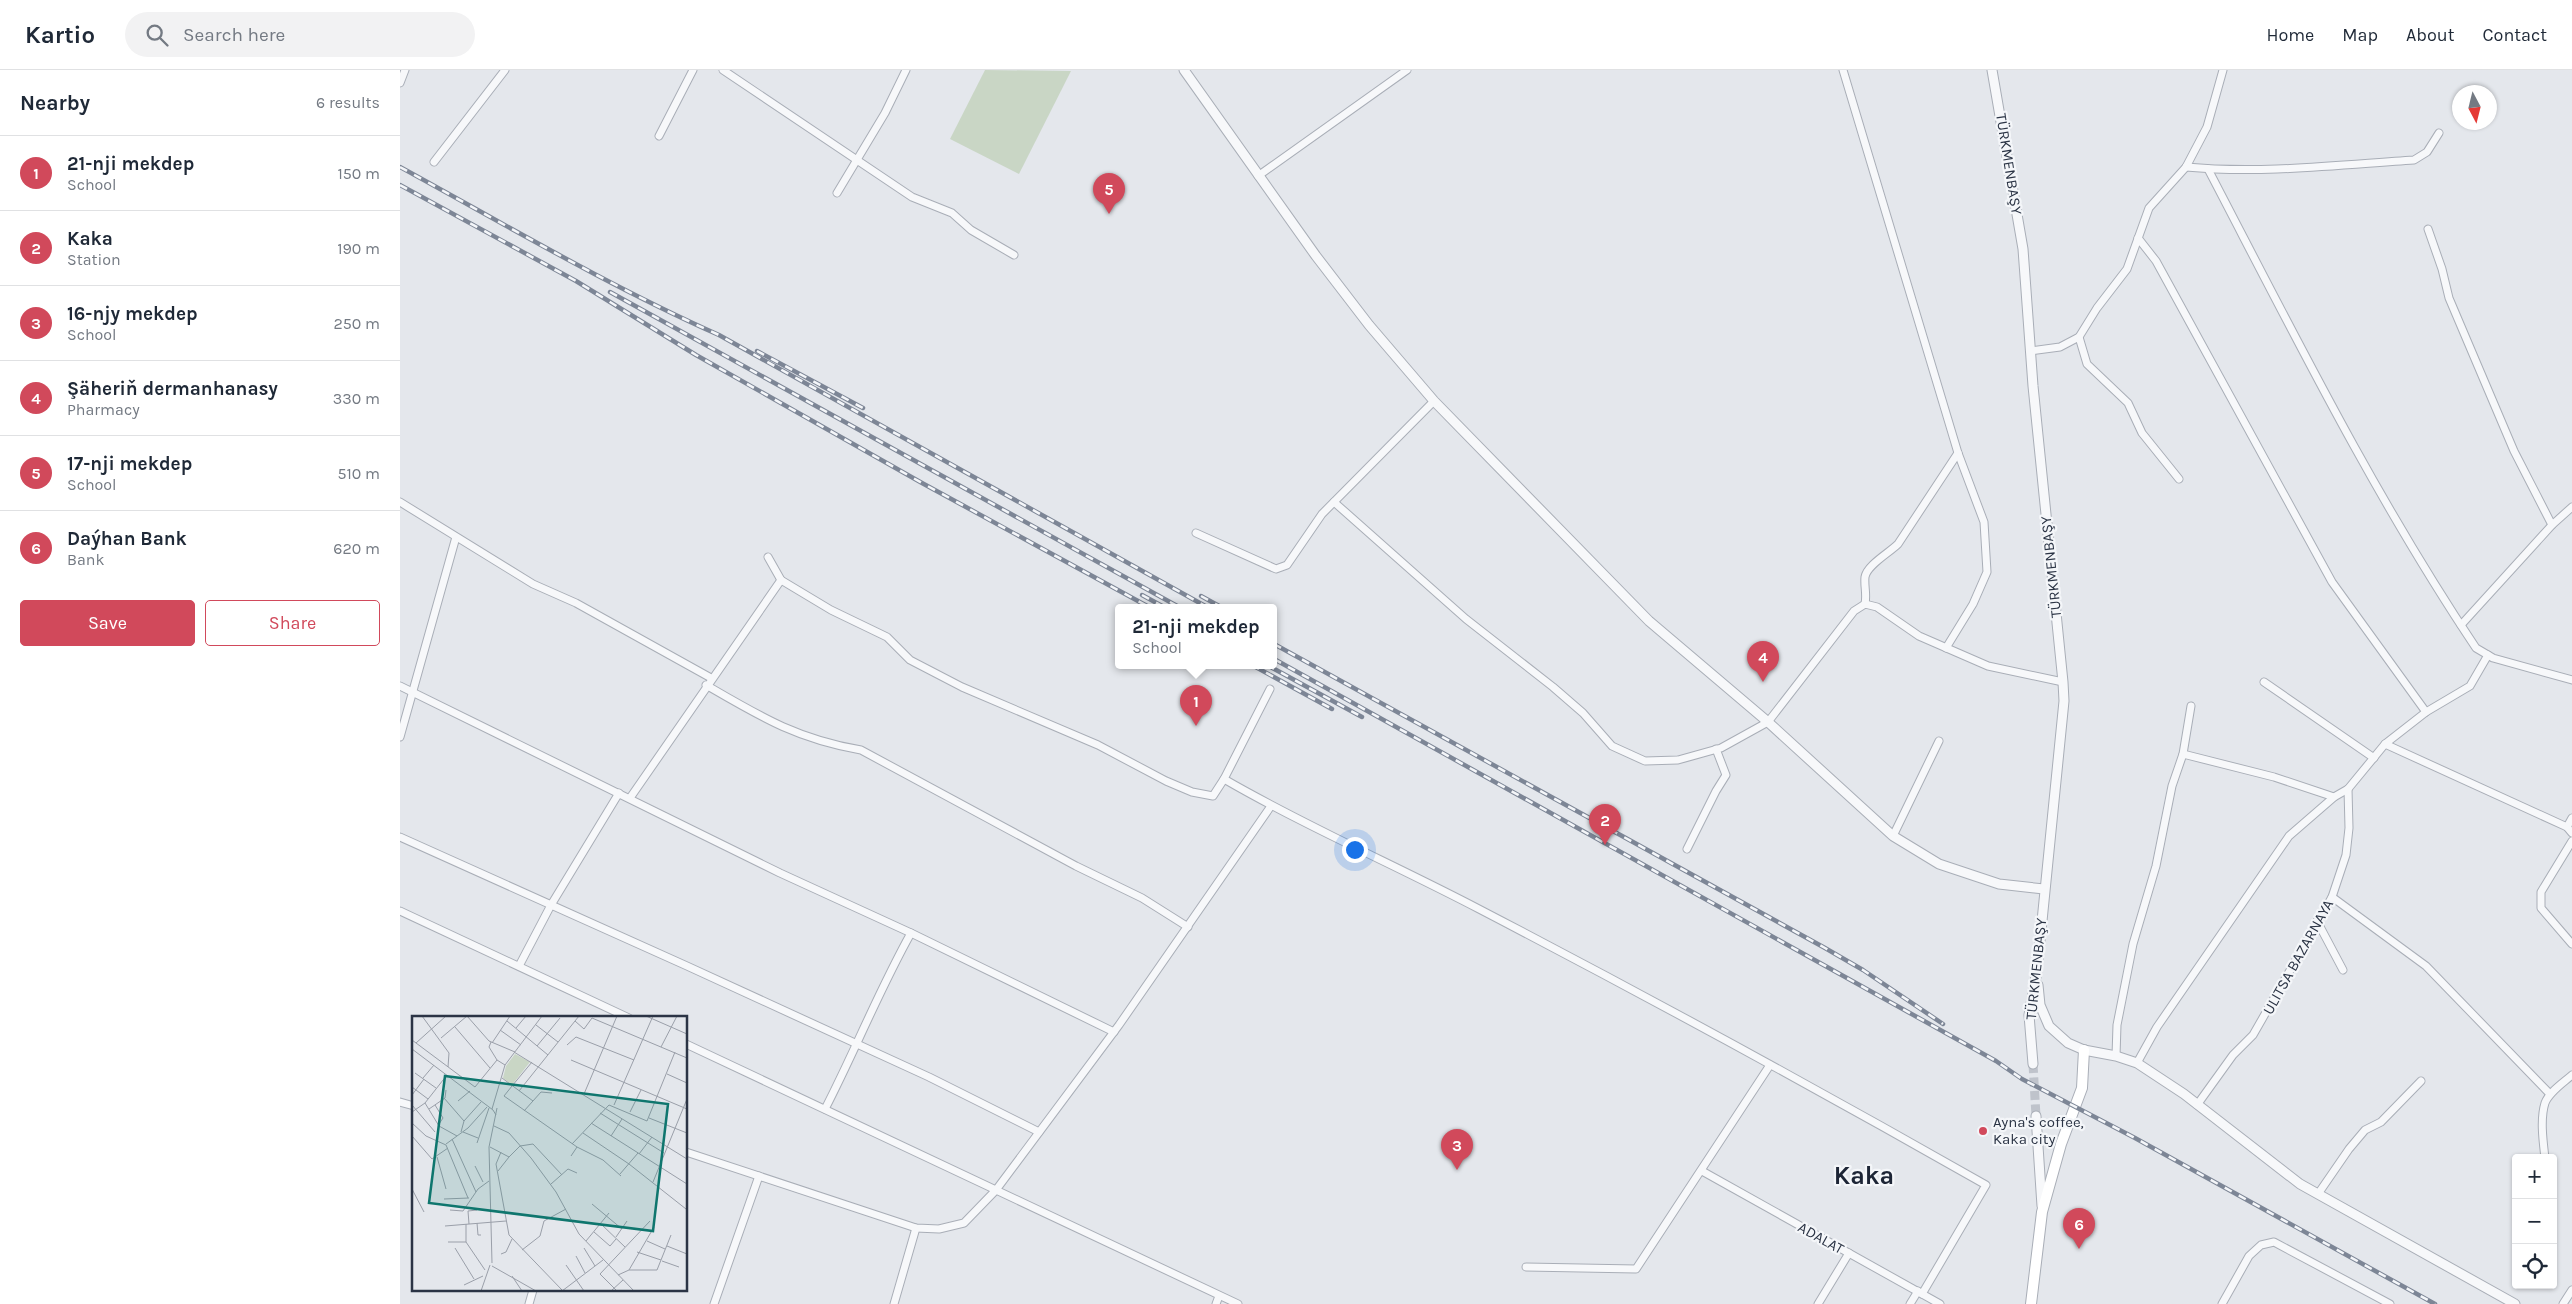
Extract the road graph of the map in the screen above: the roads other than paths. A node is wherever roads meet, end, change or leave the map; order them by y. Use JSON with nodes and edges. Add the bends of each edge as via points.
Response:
{"nodes":[{"id":1,"x":404,"y":70,"type":"edge"},
{"id":2,"x":505,"y":70,"type":"edge"},
{"id":3,"x":693,"y":70,"type":"edge"},
{"id":4,"x":723,"y":70,"type":"edge"},
{"id":5,"x":905,"y":70,"type":"edge"},
{"id":6,"x":1184,"y":70,"type":"edge"},
{"id":7,"x":1407,"y":70,"type":"edge"},
{"id":8,"x":1843,"y":70,"type":"edge"},
{"id":9,"x":1992,"y":70,"type":"edge"},
{"id":10,"x":2223,"y":70,"type":"edge"},
{"id":11,"x":400,"y":83,"type":"edge"},
{"id":12,"x":2439,"y":133,"type":"dead end"},
{"id":13,"x":659,"y":136,"type":"dead end"},
{"id":14,"x":856,"y":161,"type":"junction"},
{"id":15,"x":434,"y":162,"type":"dead end"},
{"id":16,"x":2186,"y":166,"type":"junction"},
{"id":17,"x":2208,"y":169,"type":"junction"},
{"id":18,"x":1258,"y":176,"type":"junction"},
{"id":19,"x":837,"y":193,"type":"dead end"},
{"id":20,"x":2428,"y":229,"type":"dead end"},
{"id":21,"x":2138,"y":238,"type":"junction"},
{"id":22,"x":1014,"y":255,"type":"dead end"},
{"id":23,"x":2079,"y":337,"type":"junction"},
{"id":24,"x":2030,"y":351,"type":"junction"},
{"id":25,"x":1434,"y":401,"type":"junction"},
{"id":26,"x":1958,"y":453,"type":"junction"},
{"id":27,"x":2178,"y":478,"type":"dead end"},
{"id":28,"x":400,"y":502,"type":"edge"},
{"id":29,"x":1334,"y":502,"type":"junction"},
{"id":30,"x":2572,"y":507,"type":"edge"},
{"id":31,"x":2552,"y":525,"type":"junction"},
{"id":32,"x":1196,"y":533,"type":"dead end"},
{"id":33,"x":456,"y":537,"type":"junction"},
{"id":34,"x":768,"y":556,"type":"dead end"},
{"id":35,"x":781,"y":580,"type":"junction"},
{"id":36,"x":1865,"y":604,"type":"junction"},
{"id":37,"x":2461,"y":624,"type":"junction"},
{"id":38,"x":1946,"y":648,"type":"junction"},
{"id":39,"x":2488,"y":655,"type":"junction"},
{"id":40,"x":2572,"y":680,"type":"edge"},
{"id":41,"x":708,"y":682,"type":"junction"},
{"id":42,"x":2063,"y":682,"type":"junction"},
{"id":43,"x":2264,"y":682,"type":"dead end"},
{"id":44,"x":400,"y":686,"type":"edge"},
{"id":45,"x":1270,"y":689,"type":"dead end"},
{"id":46,"x":413,"y":692,"type":"junction"},
{"id":47,"x":2191,"y":706,"type":"dead end"},
{"id":48,"x":2426,"y":712,"type":"junction"},
{"id":49,"x":1768,"y":722,"type":"junction"},
{"id":50,"x":400,"y":737,"type":"edge"},
{"id":51,"x":1939,"y":741,"type":"dead end"},
{"id":52,"x":2385,"y":744,"type":"junction"},
{"id":53,"x":1716,"y":749,"type":"junction"},
{"id":54,"x":2183,"y":754,"type":"junction"},
{"id":55,"x":2374,"y":758,"type":"junction"},
{"id":56,"x":1224,"y":779,"type":"junction"},
{"id":57,"x":2348,"y":789,"type":"junction"},
{"id":58,"x":619,"y":793,"type":"junction"},
{"id":59,"x":2334,"y":797,"type":"junction"},
{"id":60,"x":630,"y":798,"type":"junction"},
{"id":61,"x":1271,"y":806,"type":"junction"},
{"id":62,"x":2572,"y":818,"type":"edge"},
{"id":63,"x":2570,"y":830,"type":"edge"},
{"id":64,"x":1893,"y":836,"type":"junction"},
{"id":65,"x":400,"y":837,"type":"edge"},
{"id":66,"x":2572,"y":841,"type":"edge"},
{"id":67,"x":1687,"y":849,"type":"dead end"},
{"id":68,"x":2044,"y":889,"type":"junction"},
{"id":69,"x":2332,"y":897,"type":"junction"},
{"id":70,"x":551,"y":905,"type":"junction"},
{"id":71,"x":400,"y":911,"type":"edge"},
{"id":72,"x":2317,"y":921,"type":"junction"},
{"id":73,"x":1188,"y":927,"type":"junction"},
{"id":74,"x":911,"y":933,"type":"junction"},
{"id":75,"x":2572,"y":944,"type":"edge"},
{"id":76,"x":519,"y":966,"type":"junction"},
{"id":77,"x":2343,"y":970,"type":"dead end"},
{"id":78,"x":2037,"y":972,"type":"junction"},
{"id":79,"x":625,"y":1016,"type":"edge"},
{"id":80,"x":1114,"y":1032,"type":"junction"},
{"id":81,"x":688,"y":1045,"type":"edge"},
{"id":82,"x":857,"y":1045,"type":"junction"},
{"id":83,"x":2084,"y":1050,"type":"junction"},
{"id":84,"x":2116,"y":1056,"type":"junction"},
{"id":85,"x":2137,"y":1063,"type":"junction"},
{"id":86,"x":2033,"y":1064,"type":"tunnel mouth"},
{"id":87,"x":1770,"y":1065,"type":"junction"},
{"id":88,"x":2572,"y":1075,"type":"edge"},
{"id":89,"x":2421,"y":1081,"type":"dead end"},
{"id":90,"x":2550,"y":1094,"type":"junction"},
{"id":91,"x":2198,"y":1105,"type":"junction"},
{"id":92,"x":826,"y":1109,"type":"junction"},
{"id":93,"x":2036,"y":1116,"type":"tunnel mouth"},
{"id":94,"x":1039,"y":1132,"type":"junction"},
{"id":95,"x":688,"y":1153,"type":"edge"},
{"id":96,"x":2545,"y":1154,"type":"edge"},
{"id":97,"x":1702,"y":1171,"type":"junction"},
{"id":98,"x":759,"y":1176,"type":"junction"},
{"id":99,"x":996,"y":1190,"type":"junction"},
{"id":100,"x":2318,"y":1194,"type":"junction"},
{"id":101,"x":2042,"y":1212,"type":"junction"},
{"id":102,"x":916,"y":1228,"type":"junction"},
{"id":103,"x":1849,"y":1254,"type":"junction"},
{"id":104,"x":1526,"y":1267,"type":"dead end"},
{"id":105,"x":2572,"y":1290,"type":"edge"},
{"id":106,"x":1920,"y":1293,"type":"junction"},
{"id":107,"x":1219,"y":1296,"type":"junction"},
{"id":108,"x":714,"y":1304,"type":"edge"},
{"id":109,"x":894,"y":1304,"type":"edge"},
{"id":110,"x":1216,"y":1304,"type":"edge"},
{"id":111,"x":1238,"y":1304,"type":"edge"},
{"id":112,"x":1818,"y":1304,"type":"edge"},
{"id":113,"x":1910,"y":1304,"type":"edge"},
{"id":114,"x":1940,"y":1304,"type":"edge"},
{"id":115,"x":2031,"y":1304,"type":"edge"},
{"id":116,"x":2222,"y":1304,"type":"edge"},
{"id":117,"x":2390,"y":1304,"type":"edge"},
{"id":118,"x":2515,"y":1304,"type":"edge"},
{"id":119,"x":2563,"y":1304,"type":"edge"}],
"edges":[{"from":1,"to":11,"type":"street"},
{"from":2,"to":15,"type":"street"},
{"from":3,"to":13,"type":"street"},
{"from":4,"to":14,"type":"street"},
{"from":5,"to":14,"type":"street","via":[[885,113]]},
{"from":6,"to":18,"type":"street"},
{"from":7,"to":18,"type":"street"},
{"from":8,"to":26,"type":"street"},
{"from":9,"to":24,"type":"street","name":"TÜRKMENBAŞY","via":[[2023,249]]},
{"from":10,"to":16,"type":"street","via":[[2206,127]]},
{"from":12,"to":17,"type":"street","via":[[2427,152],[2414,160],[2315,167]]},
{"from":14,"to":19,"type":"street"},
{"from":14,"to":22,"type":"street","via":[[912,197],[952,213],[971,230]]},
{"from":16,"to":17,"type":"street"},
{"from":16,"to":21,"type":"street","via":[[2149,208]]},
{"from":17,"to":37,"type":"street","via":[[2318,379]]},
{"from":18,"to":25,"type":"street","via":[[1369,325]]},
{"from":20,"to":31,"type":"street","via":[[2449,298],[2514,451]]},
{"from":21,"to":23,"type":"street","via":[[2127,269]]},
{"from":21,"to":48,"type":"street","via":[[2156,261],[2332,582]]},
{"from":23,"to":24,"type":"street","via":[[2060,347]]},
{"from":23,"to":27,"type":"street","via":[[2087,364],[2128,403],[2142,433]]},
{"from":24,"to":42,"type":"street","name":"TÜRKMENBAŞY"},
{"from":25,"to":29,"type":"street"},
{"from":25,"to":49,"type":"street","via":[[1649,621]]},
{"from":26,"to":36,"type":"street","via":[[1898,544],[1886,557],[1870,566],[1865,578],[1868,592]]},
{"from":26,"to":38,"type":"street","via":[[1984,522],[1987,572],[1973,604]]},
{"from":28,"to":33,"type":"street"},
{"from":29,"to":32,"type":"street","via":[[1287,565],[1276,569]]},
{"from":29,"to":53,"type":"street","via":[[1466,619],[1554,687],[1612,746],[1645,761],[1678,760]]},
{"from":30,"to":31,"type":"street"},
{"from":31,"to":37,"type":"street"},
{"from":33,"to":41,"type":"street","via":[[533,584],[576,603]]},
{"from":33,"to":46,"type":"street"},
{"from":34,"to":35,"type":"street"},
{"from":35,"to":41,"type":"street"},
{"from":35,"to":56,"type":"street","via":[[831,610],[887,637],[910,660],[1098,745],[1166,781],[1192,792],[1213,796]]},
{"from":36,"to":38,"type":"street","via":[[1876,607],[1919,636]]},
{"from":36,"to":49,"type":"street","via":[[1854,612]]},
{"from":37,"to":39,"type":"street","via":[[2476,648]]},
{"from":38,"to":42,"type":"street","via":[[1988,666]]},
{"from":39,"to":40,"type":"street"},
{"from":39,"to":48,"type":"street","via":[[2470,686]]},
{"from":41,"to":60,"type":"street"},
{"from":41,"to":73,"type":"street","via":[[773,724],[809,738],[861,750],[1142,898]]},
{"from":42,"to":68,"type":"street","name":"TÜRKMENBAŞY","via":[[2064,701]]},
{"from":43,"to":55,"type":"street"},
{"from":44,"to":46,"type":"street"},
{"from":45,"to":56,"type":"street"},
{"from":46,"to":50,"type":"street"},
{"from":46,"to":58,"type":"street"},
{"from":47,"to":54,"type":"street"},
{"from":48,"to":52,"type":"street"},
{"from":49,"to":53,"type":"street"},
{"from":49,"to":64,"type":"street"},
{"from":51,"to":64,"type":"street"},
{"from":52,"to":55,"type":"street"},
{"from":52,"to":63,"type":"street"},
{"from":53,"to":67,"type":"street","via":[[1726,775]]},
{"from":54,"to":59,"type":"street","via":[[2274,777]]},
{"from":54,"to":84,"type":"street","via":[[2133,944],[2117,1025]]},
{"from":55,"to":57,"type":"street"},
{"from":56,"to":61,"type":"street"},
{"from":57,"to":59,"type":"street"},
{"from":57,"to":69,"type":"street","name":"ULITSA BAZARNAYA","via":[[2346,856]]},
{"from":58,"to":60,"type":"street"},
{"from":58,"to":70,"type":"street"},
{"from":59,"to":85,"type":"street","via":[[2289,836],[2157,1027]]},
{"from":60,"to":74,"type":"street","via":[[780,873]]},
{"from":61,"to":73,"type":"street"},
{"from":61,"to":87,"type":"street","via":[[1479,909]]},
{"from":62,"to":63,"type":"street"},
{"from":64,"to":68,"type":"street","via":[[1939,864],[1999,884]]},
{"from":65,"to":70,"type":"street"},
{"from":66,"to":75,"type":"street","via":[[2541,892],[2541,908]]},
{"from":68,"to":78,"type":"street","name":"TÜRKMENBAŞY"},
{"from":69,"to":72,"type":"street","name":"ULITSA BAZARNAYA"},
{"from":69,"to":90,"type":"street","via":[[2426,966]]},
{"from":70,"to":76,"type":"street"},
{"from":70,"to":82,"type":"street"},
{"from":71,"to":76,"type":"street"},
{"from":72,"to":77,"type":"street"},
{"from":72,"to":91,"type":"street","name":"ULITSA BAZARNAYA","via":[[2253,1035],[2233,1055]]},
{"from":73,"to":80,"type":"street"},
{"from":74,"to":80,"type":"street"},
{"from":74,"to":82,"type":"street","via":[[882,986]]},
{"from":76,"to":79,"type":"street"},
{"from":78,"to":83,"type":"street","via":[[2040,1005],[2049,1026],[2068,1043]]},
{"from":78,"to":86,"type":"street","name":"TÜRKMENBAŞY","via":[[2029,1015]]},
{"from":80,"to":94,"type":"street"},
{"from":81,"to":92,"type":"street"},
{"from":82,"to":92,"type":"street"},
{"from":82,"to":94,"type":"street"},
{"from":83,"to":84,"type":"street"},
{"from":83,"to":101,"type":"main road","via":[[2082,1088],[2060,1144]]},
{"from":84,"to":85,"type":"street"},
{"from":85,"to":91,"type":"street"},
{"from":87,"to":97,"type":"street"},
{"from":87,"to":106,"type":"street","via":[[1986,1185]]},
{"from":88,"to":90,"type":"street"},
{"from":89,"to":100,"type":"street","via":[[2381,1122],[2365,1130]]},
{"from":90,"to":96,"type":"street","via":[[2545,1103]]},
{"from":91,"to":100,"type":"street","via":[[2300,1184]]},
{"from":92,"to":99,"type":"street"},
{"from":93,"to":101,"type":"street"},
{"from":94,"to":99,"type":"street"},
{"from":95,"to":98,"type":"street"},
{"from":97,"to":103,"type":"street","name":"ADALAT"},
{"from":97,"to":104,"type":"street","via":[[1636,1269]]},
{"from":98,"to":102,"type":"street"},
{"from":98,"to":108,"type":"street"},
{"from":99,"to":102,"type":"street","via":[[964,1223],[939,1229]]},
{"from":99,"to":107,"type":"street"},
{"from":100,"to":118,"type":"street"},
{"from":101,"to":115,"type":"main road"},
{"from":102,"to":109,"type":"street"},
{"from":103,"to":106,"type":"street","name":"ADALAT"},
{"from":103,"to":112,"type":"street"},
{"from":105,"to":119,"type":"street"},
{"from":106,"to":113,"type":"street"},
{"from":106,"to":114,"type":"street","name":"ADALAT"},
{"from":107,"to":110,"type":"street"},
{"from":107,"to":111,"type":"street"},
{"from":116,"to":117,"type":"street","via":[[2249,1256],[2261,1245],[2274,1242]]}]}
